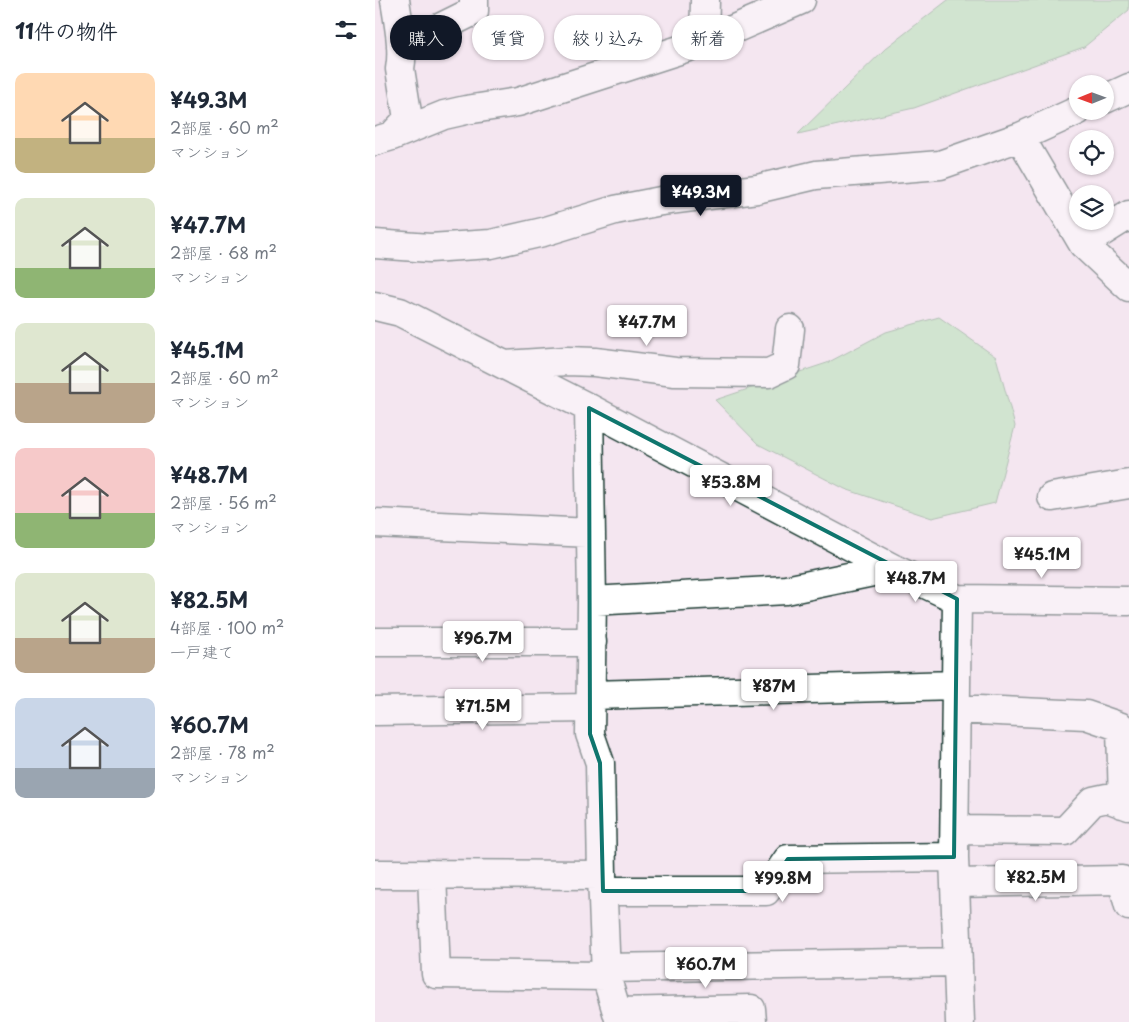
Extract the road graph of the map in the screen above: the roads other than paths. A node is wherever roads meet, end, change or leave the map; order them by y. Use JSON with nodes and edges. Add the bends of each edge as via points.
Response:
{"nodes":[{"id":1,"x":395,"y":0,"type":"edge"},
{"id":2,"x":474,"y":0,"type":"edge"},
{"id":3,"x":705,"y":0,"type":"edge"},
{"id":4,"x":801,"y":0,"type":"edge"},
{"id":5,"x":397,"y":15,"type":"edge"},
{"id":6,"x":705,"y":15,"type":"edge"},
{"id":7,"x":462,"y":17,"type":"edge"},
{"id":8,"x":744,"y":25,"type":"edge"},
{"id":9,"x":672,"y":52,"type":"edge"},
{"id":10,"x":402,"y":60,"type":"edge"},
{"id":11,"x":1129,"y":88,"type":"edge"},
{"id":12,"x":1114,"y":95,"type":"edge"},
{"id":13,"x":1069,"y":115,"type":"edge"},
{"id":14,"x":1020,"y":137,"type":"junction"},
{"id":15,"x":384,"y":139,"type":"edge"},
{"id":16,"x":1129,"y":215,"type":"edge"},
{"id":17,"x":375,"y":244,"type":"edge"},
{"id":18,"x":1083,"y":244,"type":"junction"},
{"id":19,"x":1129,"y":287,"type":"edge"},
{"id":20,"x":375,"y":306,"type":"edge"},
{"id":21,"x":790,"y":329,"type":"dead end"},
{"id":22,"x":505,"y":365,"type":"junction"},
{"id":23,"x":589,"y":408,"type":"junction"},
{"id":24,"x":1129,"y":484,"type":"edge"},
{"id":25,"x":1052,"y":497,"type":"dead end"},
{"id":26,"x":375,"y":523,"type":"edge"},
{"id":27,"x":591,"y":533,"type":"junction"},
{"id":28,"x":892,"y":568,"type":"junction"},
{"id":29,"x":957,"y":599,"type":"junction"},
{"id":30,"x":592,"y":601,"type":"junction"},
{"id":31,"x":1129,"y":601,"type":"edge"},
{"id":32,"x":375,"y":642,"type":"edge"},
{"id":33,"x":592,"y":642,"type":"junction"},
{"id":34,"x":956,"y":697,"type":"junction"},
{"id":35,"x":591,"y":702,"type":"junction"},
{"id":36,"x":375,"y":710,"type":"edge"},
{"id":37,"x":1126,"y":805,"type":"edge"},
{"id":38,"x":955,"y":830,"type":"junction"},
{"id":39,"x":955,"y":870,"type":"junction"},
{"id":40,"x":375,"y":874,"type":"edge"},
{"id":41,"x":432,"y":874,"type":"junction"},
{"id":42,"x":602,"y":883,"type":"junction"},
{"id":43,"x":1129,"y":906,"type":"edge"},
{"id":44,"x":958,"y":962,"type":"junction"},
{"id":45,"x":605,"y":972,"type":"junction"},
{"id":46,"x":618,"y":1017,"type":"edge"},
{"id":47,"x":751,"y":1022,"type":"edge"},
{"id":48,"x":960,"y":1022,"type":"edge"}],
"edges":[{"from":1,"to":5,"type":"street"},
{"from":2,"to":7,"type":"street","via":[[474,11]]},
{"from":3,"to":6,"type":"street"},
{"from":4,"to":8,"type":"street"},
{"from":9,"to":15,"type":"street","via":[[518,102],[444,115]]},
{"from":10,"to":15,"type":"street","via":[[400,69],[408,119]]},
{"from":11,"to":12,"type":"street"},
{"from":13,"to":14,"type":"street"},
{"from":14,"to":17,"type":"street","via":[[940,166],[816,175],[757,189],[661,201],[615,210],[491,244],[430,248]]},
{"from":14,"to":18,"type":"street"},
{"from":16,"to":18,"type":"street"},
{"from":18,"to":19,"type":"street"},
{"from":20,"to":22,"type":"street","via":[[400,312]]},
{"from":21,"to":22,"type":"street","via":[[786,365],[769,373],[675,372],[567,361]]},
{"from":22,"to":23,"type":"street"},
{"from":23,"to":27,"type":"street"},
{"from":23,"to":28,"type":"street"},
{"from":24,"to":25,"type":"street"},
{"from":26,"to":27,"type":"street"},
{"from":27,"to":30,"type":"street"},
{"from":28,"to":29,"type":"street"},
{"from":28,"to":30,"type":"street","via":[[786,590]]},
{"from":29,"to":31,"type":"street"},
{"from":29,"to":34,"type":"street"},
{"from":30,"to":33,"type":"street"},
{"from":32,"to":33,"type":"street"},
{"from":33,"to":35,"type":"street"},
{"from":34,"to":35,"type":"street"},
{"from":34,"to":37,"type":"street","via":[[1086,715],[1121,726]]},
{"from":34,"to":38,"type":"street"},
{"from":35,"to":36,"type":"street"},
{"from":35,"to":42,"type":"street","via":[[590,734],[601,764]]},
{"from":37,"to":38,"type":"street","via":[[1107,798],[1093,801],[1065,831]]},
{"from":38,"to":39,"type":"street"},
{"from":39,"to":42,"type":"street","via":[[788,859],[766,891]]},
{"from":39,"to":43,"type":"street","via":[[1122,880]]},
{"from":39,"to":44,"type":"street"},
{"from":40,"to":41,"type":"street"},
{"from":41,"to":42,"type":"street"},
{"from":41,"to":45,"type":"street","via":[[436,974]]},
{"from":42,"to":45,"type":"street"},
{"from":44,"to":45,"type":"street"},
{"from":44,"to":48,"type":"street"},
{"from":45,"to":46,"type":"street"},
{"from":46,"to":47,"type":"street","via":[[751,1009]]}]}
